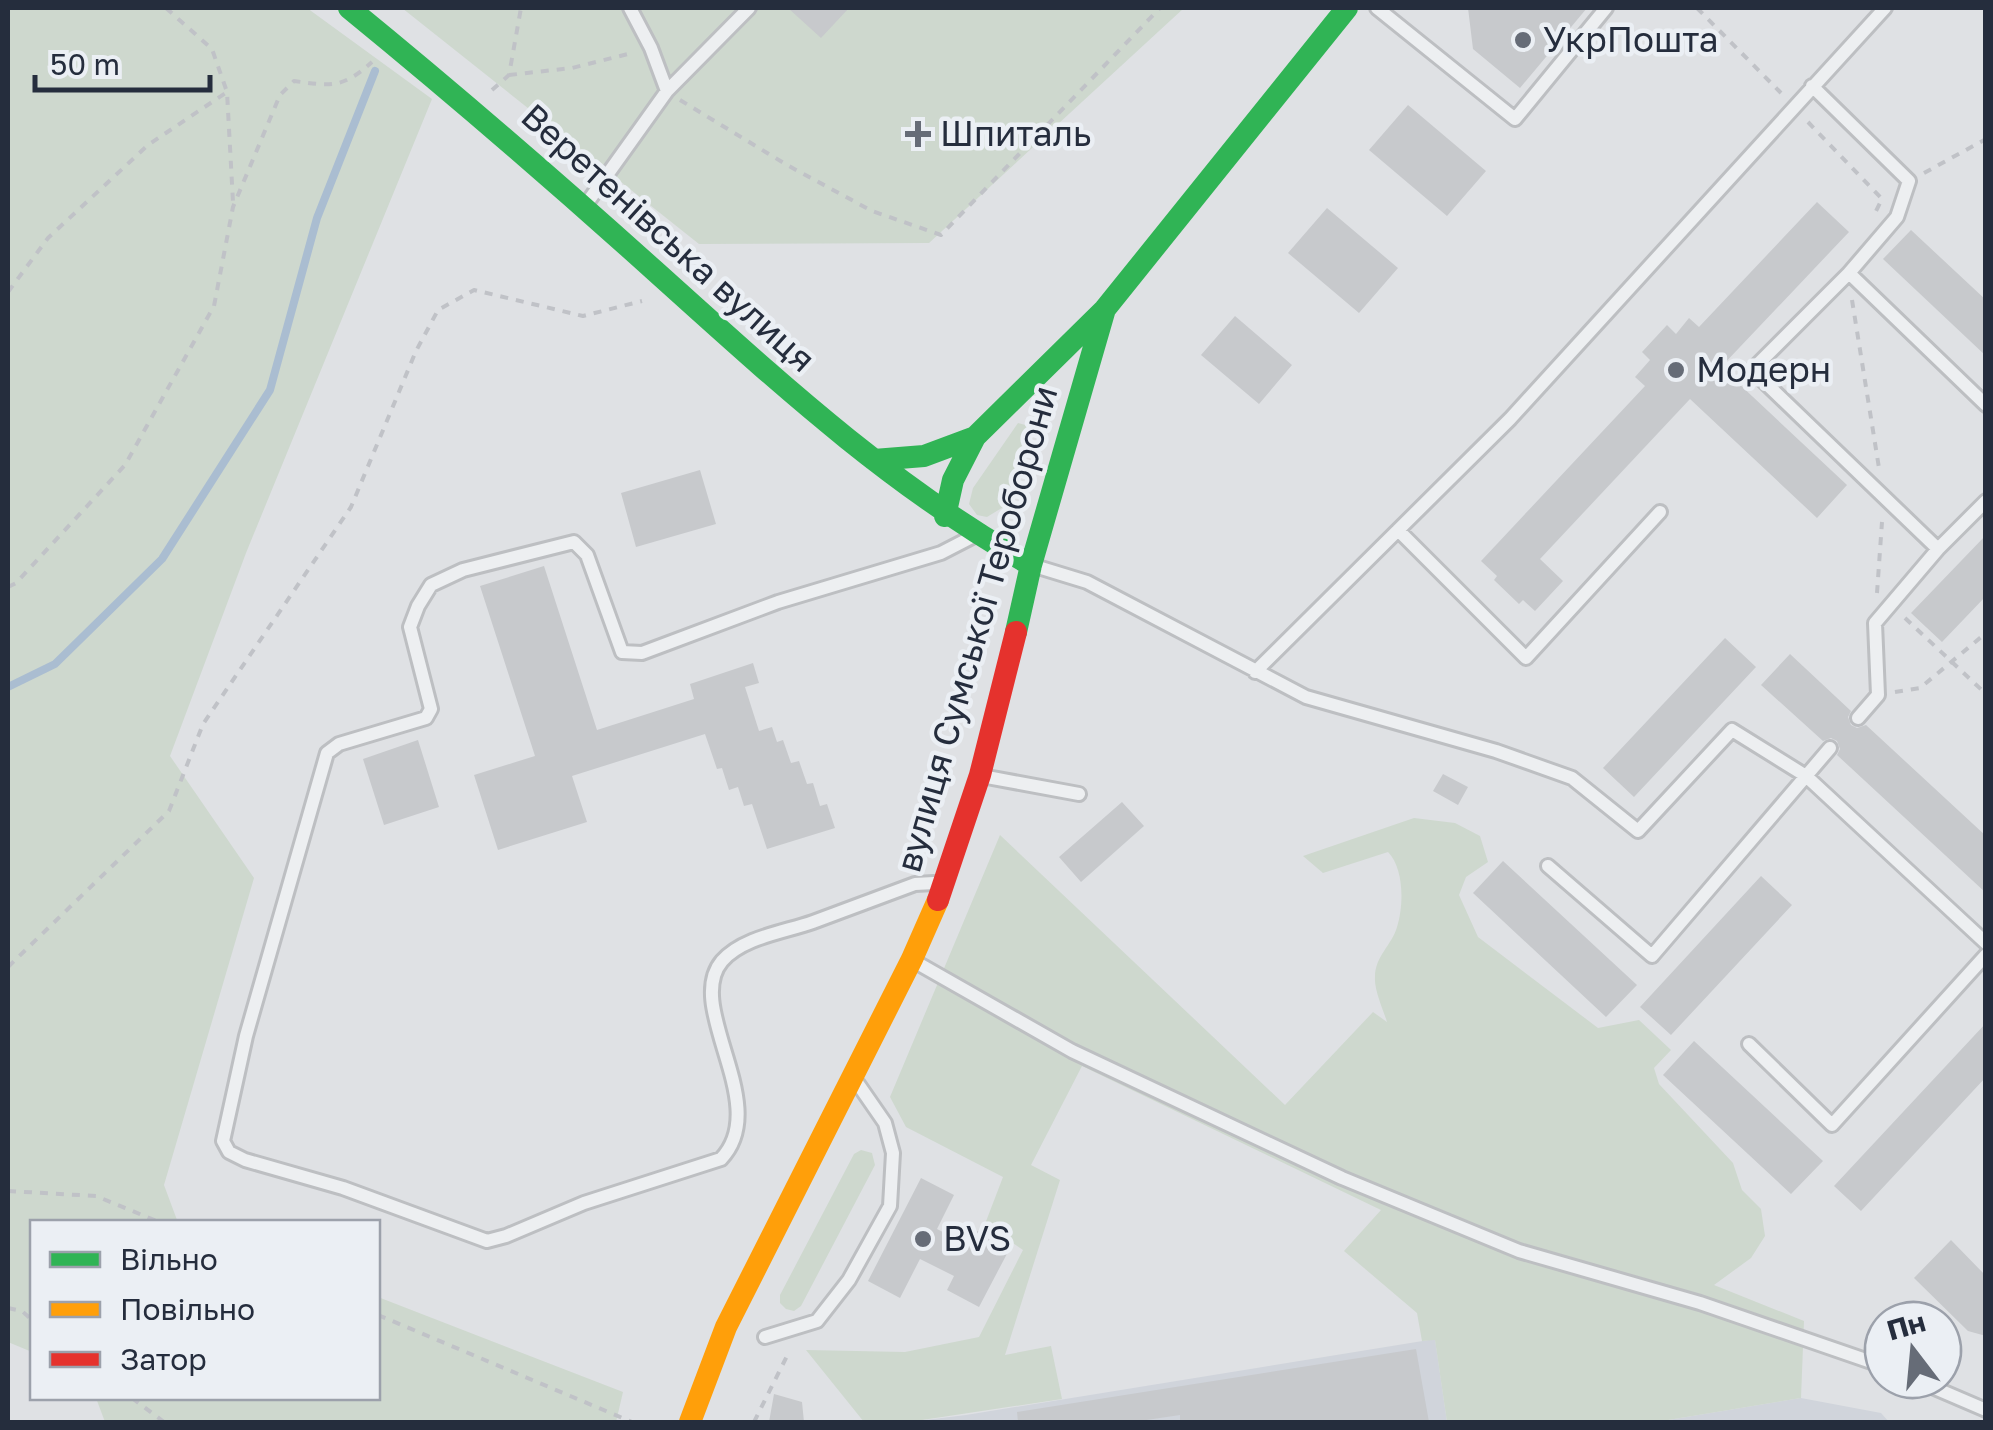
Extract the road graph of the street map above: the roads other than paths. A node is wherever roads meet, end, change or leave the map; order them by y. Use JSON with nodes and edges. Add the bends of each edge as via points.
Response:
{"nodes":[{"id":1,"x":349,"y":8,"type":"edge"},
{"id":2,"x":630,"y":8,"type":"edge"},
{"id":3,"x":749,"y":8,"type":"edge"},
{"id":4,"x":1347,"y":8,"type":"edge"},
{"id":5,"x":1377,"y":8,"type":"edge"},
{"id":6,"x":1606,"y":8,"type":"edge"},
{"id":7,"x":1885,"y":8,"type":"edge"},
{"id":8,"x":1812,"y":86,"type":"junction"},
{"id":9,"x":667,"y":91,"type":"junction"},
{"id":10,"x":583,"y":208,"type":"junction"},
{"id":11,"x":1849,"y":272,"type":"junction"},
{"id":12,"x":1105,"y":309,"type":"junction"},
{"id":13,"x":1986,"y":405,"type":"edge"},
{"id":14,"x":975,"y":437,"type":"junction"},
{"id":15,"x":874,"y":460,"type":"junction"},
{"id":16,"x":1986,"y":501,"type":"edge"},
{"id":17,"x":1660,"y":512,"type":"dead end"},
{"id":18,"x":945,"y":516,"type":"junction"},
{"id":19,"x":1398,"y":530,"type":"junction"},
{"id":20,"x":975,"y":536,"type":"junction"},
{"id":21,"x":1938,"y":549,"type":"junction"},
{"id":22,"x":1031,"y":565,"type":"junction"},
{"id":23,"x":1255,"y":672,"type":"junction"},
{"id":24,"x":1858,"y":718,"type":"dead end"},
{"id":25,"x":1830,"y":748,"type":"dead end"},
{"id":26,"x":980,"y":775,"type":"junction"},
{"id":27,"x":1806,"y":776,"type":"junction"},
{"id":28,"x":1078,"y":794,"type":"dead end"},
{"id":29,"x":1548,"y":866,"type":"dead end"},
{"id":30,"x":945,"y":883,"type":"junction"},
{"id":31,"x":1986,"y":943,"type":"edge"},
{"id":32,"x":1986,"y":954,"type":"edge"},
{"id":33,"x":912,"y":959,"type":"junction"},
{"id":34,"x":1748,"y":1044,"type":"dead end"},
{"id":35,"x":853,"y":1077,"type":"junction"},
{"id":36,"x":765,"y":1338,"type":"dead end"},
{"id":37,"x":1863,"y":1357,"type":"edge"},
{"id":38,"x":1963,"y":1400,"type":"edge"},
{"id":39,"x":1986,"y":1410,"type":"edge"},
{"id":40,"x":690,"y":1422,"type":"edge"}],
"edges":[{"from":1,"to":10,"type":"main road","name":"Веретенівська вулиця"},
{"from":2,"to":9,"type":"lane"},
{"from":3,"to":9,"type":"lane"},
{"from":4,"to":12,"type":"main road","name":"вулиця Сумської Тероборони"},
{"from":5,"to":6,"type":"lane","via":[[1515,119]]},
{"from":7,"to":8,"type":"lane"},
{"from":8,"to":11,"type":"lane","via":[[1908,181],[1897,218]]},
{"from":8,"to":19,"type":"lane","via":[[1510,420]]},
{"from":9,"to":10,"type":"lane"},
{"from":10,"to":15,"type":"main road","name":"Веретенівська вулиця","via":[[810,412]]},
{"from":11,"to":13,"type":"lane"},
{"from":11,"to":21,"type":"lane","via":[[1752,370]]},
{"from":12,"to":14,"type":"main road"},
{"from":12,"to":22,"type":"main road","name":"вулиця Сумської Тероборони"},
{"from":14,"to":15,"type":"main road","via":[[924,456]]},
{"from":14,"to":18,"type":"main road","via":[[953,480]]},
{"from":15,"to":18,"type":"main road","name":"Веретенівська вулиця"},
{"from":16,"to":21,"type":"lane"},
{"from":17,"to":19,"type":"lane","via":[[1526,658]]},
{"from":18,"to":20,"type":"main road","name":"Веретенівська вулиця"},
{"from":19,"to":23,"type":"lane"},
{"from":20,"to":22,"type":"main road","name":"Веретенівська вулиця"},
{"from":20,"to":30,"type":"lane","via":[[642,653],[622,652],[586,555],[574,542],[462,570],[432,586],[410,627],[431,709],[426,718],[327,753],[222,1141],[246,1160],[487,1240],[506,1236],[721,1159],[733,1147],[734,1082],[712,1003],[722,960],[747,944],[915,884]]},
{"from":21,"to":24,"type":"lane","via":[[1875,623],[1878,694]]},
{"from":22,"to":23,"type":"lane","via":[[1087,582]]},
{"from":22,"to":26,"type":"main road","name":"вулиця Сумської Тероборони"},
{"from":23,"to":27,"type":"lane","via":[[1306,697],[1572,778],[1638,831],[1732,730]]},
{"from":25,"to":27,"type":"lane"},
{"from":26,"to":28,"type":"lane"},
{"from":26,"to":30,"type":"main road","name":"вулиця Сумської Тероборони"},
{"from":27,"to":29,"type":"lane","via":[[1652,956]]},
{"from":27,"to":31,"type":"lane"},
{"from":30,"to":33,"type":"main road","name":"вулиця Сумської Тероборони"},
{"from":32,"to":34,"type":"lane","via":[[1832,1125]]},
{"from":33,"to":35,"type":"main road","name":"вулиця Сумської Тероборони"},
{"from":33,"to":37,"type":"lane","via":[[1072,1051],[1360,1186],[1519,1251]]},
{"from":35,"to":36,"type":"lane","via":[[885,1123],[893,1153],[890,1206],[817,1321]]},
{"from":35,"to":40,"type":"main road","name":"вулиця Сумської Тероборони","via":[[726,1327]]},
{"from":38,"to":39,"type":"lane"}]}
